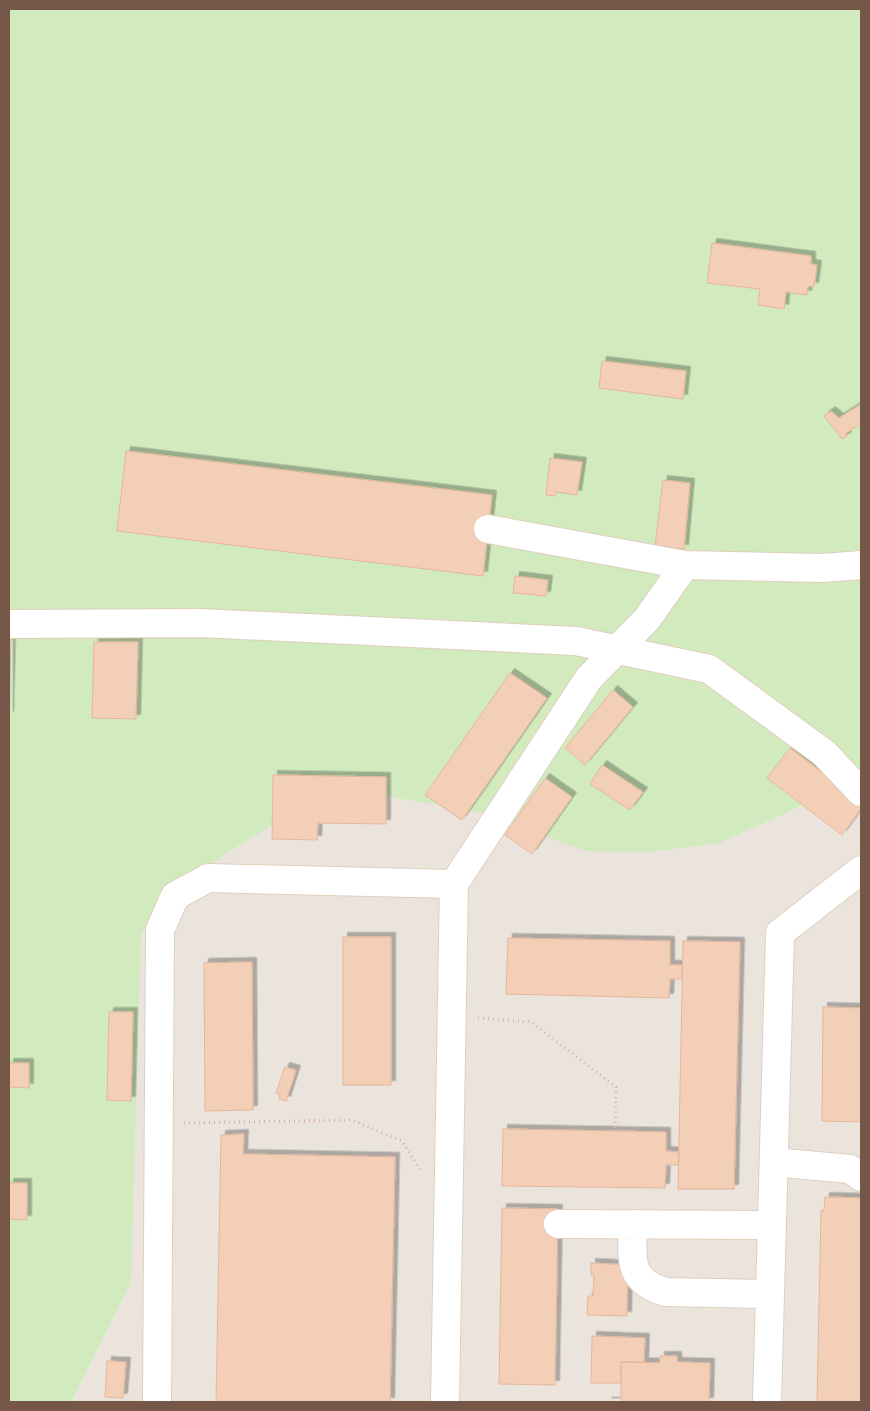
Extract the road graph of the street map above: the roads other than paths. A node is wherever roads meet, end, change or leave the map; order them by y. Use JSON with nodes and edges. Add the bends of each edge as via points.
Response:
{"nodes":[{"id":1,"x":488,"y":529,"type":"dead end"},
{"id":2,"x":685,"y":565,"type":"junction"},
{"id":3,"x":861,"y":566,"type":"edge"},
{"id":4,"x":9,"y":624,"type":"edge"},
{"id":5,"x":617,"y":650,"type":"junction"},
{"id":6,"x":861,"y":792,"type":"edge"},
{"id":7,"x":861,"y":870,"type":"edge"},
{"id":8,"x":454,"y":884,"type":"junction"},
{"id":9,"x":774,"y":1162,"type":"junction"},
{"id":10,"x":861,"y":1177,"type":"edge"},
{"id":11,"x":558,"y":1224,"type":"dead end"},
{"id":12,"x":634,"y":1224,"type":"junction"},
{"id":13,"x":772,"y":1225,"type":"junction"},
{"id":14,"x":770,"y":1294,"type":"junction"},
{"id":15,"x":157,"y":1402,"type":"edge"},
{"id":16,"x":445,"y":1402,"type":"edge"},
{"id":17,"x":767,"y":1402,"type":"edge"}],
"edges":[{"from":1,"to":2,"type":"lane"},
{"from":2,"to":3,"type":"lane"},
{"from":2,"to":5,"type":"lane","via":[[647,619]]},
{"from":4,"to":5,"type":"lane","via":[[210,624],[576,641]]},
{"from":5,"to":6,"type":"lane","via":[[709,670],[824,753]]},
{"from":5,"to":8,"type":"lane","via":[[589,678]]},
{"from":7,"to":9,"type":"lane","via":[[780,933]]},
{"from":8,"to":15,"type":"lane","via":[[208,878],[175,896],[160,930]]},
{"from":8,"to":16,"type":"lane"},
{"from":9,"to":10,"type":"lane","via":[[850,1169]]},
{"from":9,"to":13,"type":"lane"},
{"from":11,"to":12,"type":"lane"},
{"from":12,"to":13,"type":"lane"},
{"from":12,"to":14,"type":"lane","via":[[632,1255],[636,1275],[649,1287],[665,1292]]},
{"from":13,"to":14,"type":"lane"},
{"from":14,"to":17,"type":"lane"}]}
